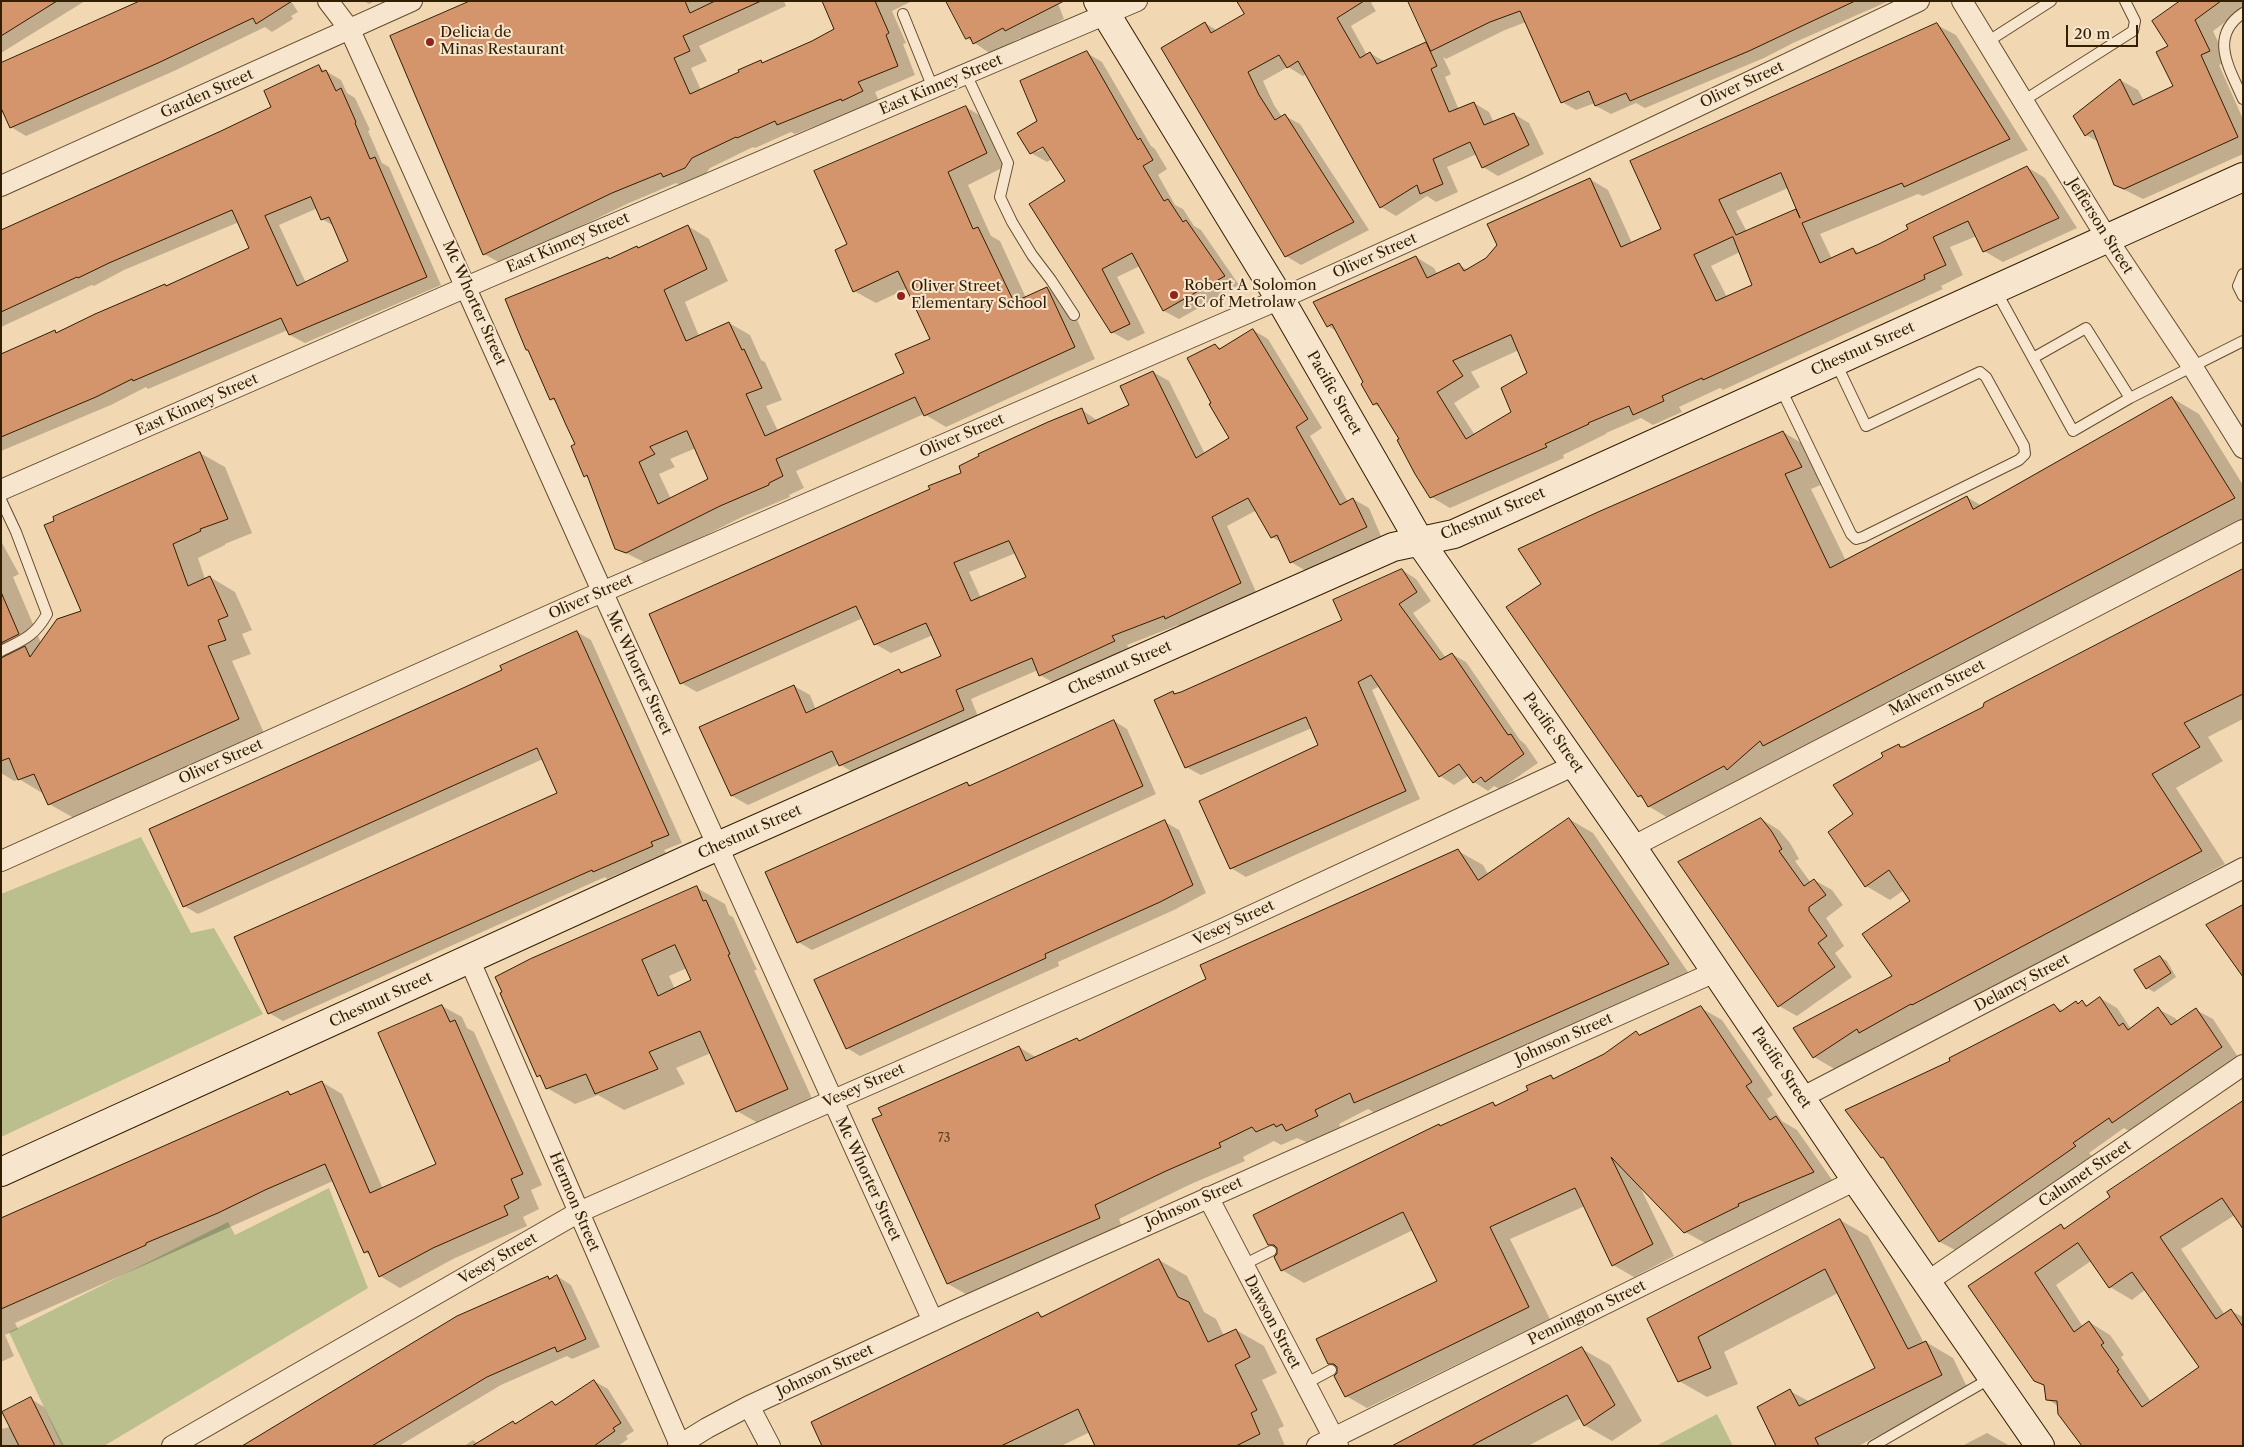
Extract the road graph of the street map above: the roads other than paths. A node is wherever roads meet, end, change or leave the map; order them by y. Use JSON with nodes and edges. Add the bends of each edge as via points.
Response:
{"nodes":[{"id":1,"x":328,"y":1,"type":"edge"},
{"id":2,"x":412,"y":1,"type":"edge"},
{"id":3,"x":1137,"y":1,"type":"edge"},
{"id":4,"x":1919,"y":1,"type":"edge"},
{"id":5,"x":1962,"y":1,"type":"edge"},
{"id":6,"x":2050,"y":1,"type":"edge"},
{"id":7,"x":2125,"y":1,"type":"edge"},
{"id":8,"x":1102,"y":8,"type":"edge"},
{"id":9,"x":2243,"y":13,"type":"edge"},
{"id":10,"x":903,"y":14,"type":"dead end"},
{"id":11,"x":350,"y":30,"type":"junction"},
{"id":12,"x":1987,"y":42,"type":"junction"},
{"id":13,"x":966,"y":74,"type":"junction"},
{"id":14,"x":933,"y":88,"type":"junction"},
{"id":15,"x":2243,"y":99,"type":"edge"},
{"id":16,"x":2023,"y":101,"type":"junction"},
{"id":17,"x":2243,"y":177,"type":"edge"},
{"id":18,"x":1,"y":186,"type":"edge"},
{"id":19,"x":2108,"y":240,"type":"junction"},
{"id":20,"x":2243,"y":274,"type":"edge"},
{"id":21,"x":466,"y":287,"type":"junction"},
{"id":22,"x":1995,"y":290,"type":"junction"},
{"id":23,"x":2243,"y":296,"type":"edge"},
{"id":24,"x":1280,"y":299,"type":"junction"},
{"id":25,"x":1074,"y":316,"type":"dead end"},
{"id":26,"x":2243,"y":341,"type":"edge"},
{"id":27,"x":2033,"y":358,"type":"junction"},
{"id":28,"x":1835,"y":361,"type":"junction"},
{"id":29,"x":2192,"y":366,"type":"junction"},
{"id":30,"x":1779,"y":387,"type":"junction"},
{"id":31,"x":2130,"y":398,"type":"junction"},
{"id":32,"x":2243,"y":448,"type":"edge"},
{"id":33,"x":1,"y":490,"type":"edge"},
{"id":34,"x":1,"y":500,"type":"edge"},
{"id":35,"x":2243,"y":530,"type":"edge"},
{"id":36,"x":1420,"y":542,"type":"junction"},
{"id":37,"x":602,"y":591,"type":"junction"},
{"id":38,"x":1,"y":651,"type":"edge"},
{"id":39,"x":1575,"y":765,"type":"junction"},
{"id":40,"x":719,"y":846,"type":"junction"},
{"id":41,"x":1632,"y":847,"type":"junction"},
{"id":42,"x":1,"y":861,"type":"edge"},
{"id":43,"x":2243,"y":868,"type":"edge"},
{"id":44,"x":469,"y":959,"type":"junction"},
{"id":45,"x":1715,"y":972,"type":"junction"},
{"id":46,"x":2243,"y":1065,"type":"edge"},
{"id":47,"x":1801,"y":1098,"type":"junction"},
{"id":48,"x":832,"y":1100,"type":"junction"},
{"id":49,"x":1,"y":1172,"type":"edge"},
{"id":50,"x":1856,"y":1180,"type":"junction"},
{"id":51,"x":1208,"y":1197,"type":"junction"},
{"id":52,"x":579,"y":1212,"type":"junction"},
{"id":53,"x":1271,"y":1251,"type":"dead end"},
{"id":54,"x":1243,"y":1265,"type":"junction"},
{"id":55,"x":1927,"y":1282,"type":"junction"},
{"id":56,"x":933,"y":1321,"type":"junction"},
{"id":57,"x":1331,"y":1370,"type":"dead end"},
{"id":58,"x":1992,"y":1378,"type":"junction"},
{"id":59,"x":1305,"y":1384,"type":"junction"},
{"id":60,"x":749,"y":1406,"type":"junction"},
{"id":61,"x":1330,"y":1443,"type":"edge"},
{"id":62,"x":679,"y":1445,"type":"edge"},
{"id":63,"x":172,"y":1446,"type":"edge"},
{"id":64,"x":770,"y":1446,"type":"edge"},
{"id":65,"x":1873,"y":1446,"type":"edge"},
{"id":66,"x":2040,"y":1446,"type":"edge"}],
"edges":[{"from":1,"to":11,"type":"street","name":"Mc Whorter Street"},
{"from":2,"to":11,"type":"street","name":"Garden Street"},
{"from":3,"to":8,"type":"street","name":"East Kinney Street"},
{"from":4,"to":24,"type":"street","name":"Oliver Street","via":[[1537,183]]},
{"from":5,"to":12,"type":"street","name":"Jefferson Street"},
{"from":6,"to":12,"type":"lane"},
{"from":7,"to":16,"type":"lane","via":[[2135,21],[2133,31]]},
{"from":8,"to":13,"type":"street","name":"East Kinney Street"},
{"from":8,"to":24,"type":"street","name":"Pacific Street"},
{"from":9,"to":15,"type":"lane","via":[[2226,29],[2223,55]]},
{"from":10,"to":14,"type":"lane"},
{"from":11,"to":18,"type":"street","name":"Garden Street"},
{"from":11,"to":21,"type":"street","name":"Mc Whorter Street"},
{"from":12,"to":16,"type":"street","name":"Jefferson Street"},
{"from":13,"to":14,"type":"street","name":"East Kinney Street"},
{"from":13,"to":25,"type":"lane","via":[[1008,163],[1000,198],[1032,255]]},
{"from":14,"to":21,"type":"street","name":"East Kinney Street"},
{"from":16,"to":19,"type":"street","name":"Jefferson Street"},
{"from":17,"to":19,"type":"street","name":"Chestnut Street"},
{"from":19,"to":22,"type":"street","name":"Chestnut Street"},
{"from":19,"to":29,"type":"street","name":"Jefferson Street"},
{"from":20,"to":23,"type":"lane","via":[[2238,286]]},
{"from":21,"to":33,"type":"street","name":"East Kinney Street"},
{"from":21,"to":37,"type":"street","name":"Mc Whorter Street"},
{"from":22,"to":27,"type":"lane"},
{"from":22,"to":28,"type":"street","name":"Chestnut Street"},
{"from":24,"to":36,"type":"street","name":"Pacific Street"},
{"from":24,"to":37,"type":"street","name":"Oliver Street"},
{"from":26,"to":29,"type":"lane"},
{"from":27,"to":31,"type":"lane","via":[[2086,328]]},
{"from":27,"to":31,"type":"lane","via":[[2073,431]]},
{"from":28,"to":30,"type":"street","name":"Chestnut Street"},
{"from":28,"to":30,"type":"lane","via":[[1866,426],[1980,372],[1986,377],[2024,446],[2025,454],[2019,460],[1856,538],[1851,534]]},
{"from":29,"to":31,"type":"lane"},
{"from":29,"to":32,"type":"street","name":"Jefferson Street"},
{"from":30,"to":36,"type":"street","name":"Chestnut Street","via":[[1454,534]]},
{"from":34,"to":38,"type":"lane","via":[[48,614],[29,638]]},
{"from":35,"to":41,"type":"street","name":"Malvern Street"},
{"from":36,"to":39,"type":"street","name":"Pacific Street"},
{"from":36,"to":40,"type":"street","name":"Chestnut Street","via":[[1393,547]]},
{"from":37,"to":40,"type":"street","name":"Mc Whorter Street"},
{"from":37,"to":42,"type":"street","name":"Oliver Street"},
{"from":39,"to":41,"type":"street","name":"Pacific Street"},
{"from":39,"to":48,"type":"street","name":"Vesey Street","via":[[1216,932]]},
{"from":40,"to":44,"type":"street","name":"Chestnut Street"},
{"from":40,"to":48,"type":"street","name":"Mc Whorter Street"},
{"from":41,"to":45,"type":"street","name":"Pacific Street"},
{"from":43,"to":47,"type":"street","name":"Delancy Street"},
{"from":44,"to":49,"type":"street","name":"Chestnut Street"},
{"from":44,"to":52,"type":"street","name":"Hermon Street"},
{"from":45,"to":47,"type":"street","name":"Pacific Street"},
{"from":45,"to":51,"type":"street","name":"Johnson Street"},
{"from":46,"to":55,"type":"street","name":"Calumet Street"},
{"from":47,"to":50,"type":"street","name":"Pacific Street"},
{"from":48,"to":52,"type":"street","name":"Vesey Street"},
{"from":48,"to":56,"type":"street","name":"Mc Whorter Street"},
{"from":50,"to":55,"type":"street","name":"Pacific Street"},
{"from":50,"to":61,"type":"street","name":"Pennington Street"},
{"from":51,"to":54,"type":"street","name":"Dawson Street"},
{"from":51,"to":56,"type":"street","name":"Johnson Street"},
{"from":52,"to":62,"type":"street","name":"Hermon Street"},
{"from":52,"to":63,"type":"street","name":"Vesey Street"},
{"from":53,"to":54,"type":"lane"},
{"from":54,"to":59,"type":"street","name":"Dawson Street"},
{"from":55,"to":58,"type":"street","name":"Pacific Street"},
{"from":56,"to":60,"type":"street","name":"Johnson Street"},
{"from":57,"to":59,"type":"lane"},
{"from":58,"to":65,"type":"lane"},
{"from":58,"to":66,"type":"street","name":"Pacific Street"},
{"from":59,"to":61,"type":"street","name":"Dawson Street"},
{"from":60,"to":62,"type":"street","name":"Johnson Street"},
{"from":60,"to":64,"type":"street"}]}
